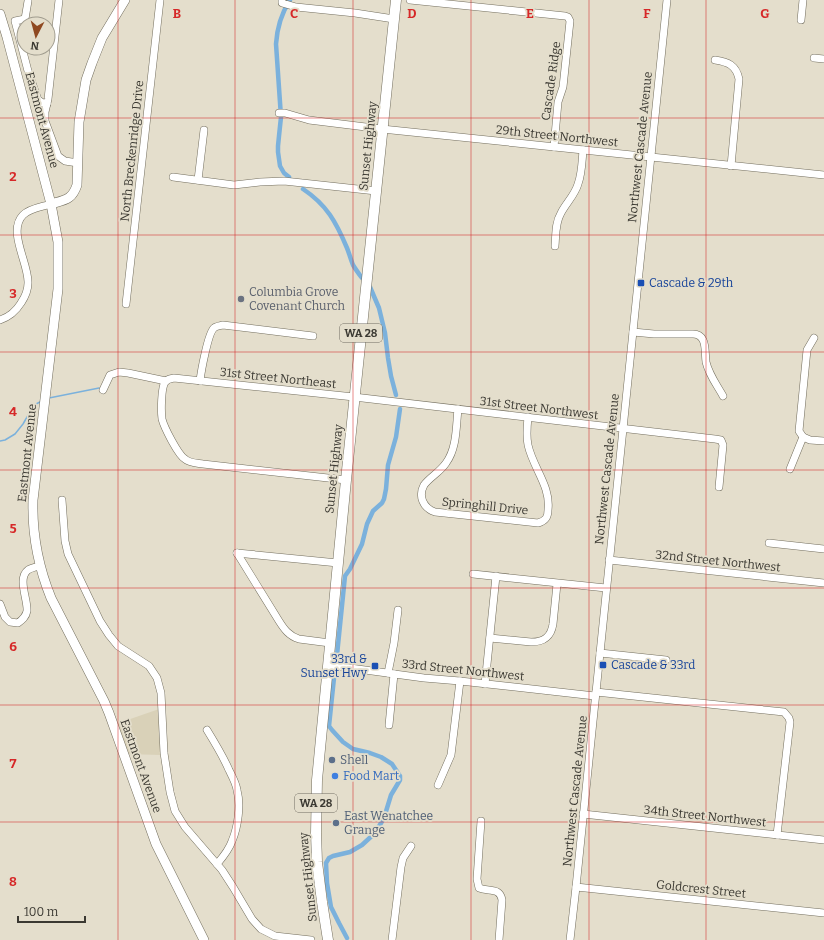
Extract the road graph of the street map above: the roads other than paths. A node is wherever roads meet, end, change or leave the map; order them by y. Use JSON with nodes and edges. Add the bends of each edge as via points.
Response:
{"nodes":[{"id":1,"x":60,"y":0,"type":"edge"},
{"id":2,"x":125,"y":0,"type":"edge"},
{"id":3,"x":160,"y":0,"type":"edge"},
{"id":4,"x":282,"y":0,"type":"edge"},
{"id":5,"x":396,"y":0,"type":"edge"},
{"id":6,"x":410,"y":0,"type":"edge"},
{"id":7,"x":667,"y":0,"type":"edge"},
{"id":8,"x":803,"y":0,"type":"edge"},
{"id":9,"x":28,"y":1,"type":"dead end"},
{"id":10,"x":0,"y":14,"type":"edge"},
{"id":11,"x":394,"y":19,"type":"junction"},
{"id":12,"x":801,"y":20,"type":"dead end"},
{"id":13,"x":814,"y":58,"type":"dead end"},
{"id":14,"x":824,"y":59,"type":"edge"},
{"id":15,"x":715,"y":60,"type":"dead end"},
{"id":16,"x":48,"y":104,"type":"junction"},
{"id":17,"x":282,"y":113,"type":"dead end"},
{"id":18,"x":382,"y":129,"type":"junction"},
{"id":19,"x":204,"y":130,"type":"dead end"},
{"id":20,"x":554,"y":147,"type":"junction"},
{"id":21,"x":583,"y":150,"type":"junction"},
{"id":22,"x":650,"y":158,"type":"junction"},
{"id":23,"x":78,"y":163,"type":"junction"},
{"id":24,"x":731,"y":166,"type":"junction"},
{"id":25,"x":824,"y":175,"type":"edge"},
{"id":26,"x":173,"y":178,"type":"dead end"},
{"id":27,"x":198,"y":180,"type":"junction"},
{"id":28,"x":376,"y":192,"type":"junction"},
{"id":29,"x":51,"y":204,"type":"junction"},
{"id":30,"x":555,"y":246,"type":"dead end"},
{"id":31,"x":126,"y":304,"type":"dead end"},
{"id":32,"x":0,"y":320,"type":"edge"},
{"id":33,"x":632,"y":332,"type":"junction"},
{"id":34,"x":313,"y":336,"type":"dead end"},
{"id":35,"x":814,"y":338,"type":"dead end"},
{"id":36,"x":166,"y":381,"type":"junction"},
{"id":37,"x":200,"y":381,"type":"junction"},
{"id":38,"x":104,"y":390,"type":"dead end"},
{"id":39,"x":723,"y":396,"type":"dead end"},
{"id":40,"x":354,"y":397,"type":"junction"},
{"id":41,"x":458,"y":409,"type":"junction"},
{"id":42,"x":528,"y":417,"type":"junction"},
{"id":43,"x":622,"y":428,"type":"junction"},
{"id":44,"x":803,"y":437,"type":"junction"},
{"id":45,"x":824,"y":441,"type":"edge"},
{"id":46,"x":790,"y":469,"type":"dead end"},
{"id":47,"x":346,"y":480,"type":"junction"},
{"id":48,"x":719,"y":487,"type":"dead end"},
{"id":49,"x":62,"y":500,"type":"dead end"},
{"id":50,"x":769,"y":543,"type":"dead end"},
{"id":51,"x":824,"y":549,"type":"edge"},
{"id":52,"x":609,"y":560,"type":"junction"},
{"id":53,"x":338,"y":563,"type":"junction"},
{"id":54,"x":40,"y":566,"type":"junction"},
{"id":55,"x":473,"y":574,"type":"dead end"},
{"id":56,"x":496,"y":576,"type":"junction"},
{"id":57,"x":824,"y":583,"type":"edge"},
{"id":58,"x":557,"y":584,"type":"junction"},
{"id":59,"x":606,"y":588,"type":"junction"},
{"id":60,"x":0,"y":604,"type":"edge"},
{"id":61,"x":398,"y":610,"type":"dead end"},
{"id":62,"x":490,"y":638,"type":"junction"},
{"id":63,"x":330,"y":644,"type":"junction"},
{"id":64,"x":600,"y":653,"type":"junction"},
{"id":65,"x":666,"y":660,"type":"dead end"},
{"id":66,"x":328,"y":665,"type":"junction"},
{"id":67,"x":391,"y":674,"type":"junction"},
{"id":68,"x":460,"y":681,"type":"junction"},
{"id":69,"x":485,"y":684,"type":"junction"},
{"id":70,"x":596,"y":694,"type":"junction"},
{"id":71,"x":389,"y":725,"type":"dead end"},
{"id":72,"x":207,"y":730,"type":"dead end"},
{"id":73,"x":438,"y":785,"type":"dead end"},
{"id":74,"x":583,"y":814,"type":"junction"},
{"id":75,"x":481,"y":821,"type":"dead end"},
{"id":76,"x":777,"y":835,"type":"junction"},
{"id":77,"x":824,"y":840,"type":"edge"},
{"id":78,"x":411,"y":846,"type":"dead end"},
{"id":79,"x":217,"y":864,"type":"junction"},
{"id":80,"x":576,"y":887,"type":"junction"},
{"id":81,"x":824,"y":913,"type":"edge"},
{"id":82,"x":204,"y":940,"type":"edge"},
{"id":83,"x":301,"y":940,"type":"edge"},
{"id":84,"x":311,"y":940,"type":"edge"},
{"id":85,"x":328,"y":940,"type":"edge"},
{"id":86,"x":392,"y":940,"type":"edge"},
{"id":87,"x":499,"y":940,"type":"edge"},
{"id":88,"x":570,"y":940,"type":"edge"}],
"edges":[{"from":1,"to":16,"type":"street"},
{"from":2,"to":23,"type":"main road","via":[[102,38],[86,80],[79,122]]},
{"from":3,"to":31,"type":"street","name":"North Breckenridge Drive"},
{"from":4,"to":11,"type":"street","via":[[282,3],[296,7]]},
{"from":5,"to":11,"type":"highway","name":"Sunset Highway","number":"WA 28"},
{"from":6,"to":20,"type":"street","name":"Cascade Ridge","via":[[569,18],[563,87],[558,102]]},
{"from":7,"to":22,"type":"street","name":"Northwest Cascade Avenue"},
{"from":8,"to":12,"type":"street"},
{"from":9,"to":16,"type":"street","via":[[25,19],[15,21],[38,100]]},
{"from":10,"to":29,"type":"main road","name":"Eastmont Avenue"},
{"from":11,"to":18,"type":"highway","name":"Sunset Highway","number":"WA 28"},
{"from":13,"to":14,"type":"street"},
{"from":15,"to":24,"type":"street","via":[[734,67],[739,79]]},
{"from":16,"to":23,"type":"street","via":[[45,112],[46,121],[56,153],[65,161]]},
{"from":17,"to":18,"type":"street","name":"29th Street Northwest","via":[[310,120]]},
{"from":18,"to":20,"type":"street","name":"29th Street Northwest"},
{"from":18,"to":28,"type":"highway","name":"Sunset Highway","number":"WA 28"},
{"from":19,"to":27,"type":"street"},
{"from":20,"to":21,"type":"street","name":"29th Street Northwest"},
{"from":21,"to":22,"type":"street","name":"29th Street Northwest"},
{"from":21,"to":30,"type":"street","via":[[580,178],[559,217]]},
{"from":22,"to":24,"type":"street","name":"29th Street Northwest"},
{"from":22,"to":33,"type":"street","name":"Northwest Cascade Avenue"},
{"from":23,"to":29,"type":"main road","via":[[75,192],[65,200]]},
{"from":24,"to":25,"type":"street","name":"29th Street Northwest"},
{"from":26,"to":27,"type":"street"},
{"from":27,"to":28,"type":"street","via":[[234,185],[278,181]]},
{"from":28,"to":40,"type":"highway","name":"Sunset Highway","number":"WA 28"},
{"from":29,"to":32,"type":"street","via":[[27,212],[20,220],[17,233],[28,278],[27,291],[18,308]]},
{"from":29,"to":54,"type":"main road","name":"Eastmont Avenue","via":[[59,252],[58,289],[33,510]]},
{"from":33,"to":39,"type":"street","via":[[698,334],[704,343],[708,372]]},
{"from":33,"to":43,"type":"street","name":"Northwest Cascade Avenue"},
{"from":34,"to":37,"type":"street","via":[[218,326],[209,335]]},
{"from":35,"to":44,"type":"street","via":[[808,350],[800,431]]},
{"from":36,"to":37,"type":"street","name":"31st Street Northeast","via":[[174,378]]},
{"from":36,"to":38,"type":"street","name":"31st Street Northeast","via":[[119,372],[110,375]]},
{"from":36,"to":47,"type":"street","via":[[163,386],[162,418],[178,452],[185,460]]},
{"from":37,"to":40,"type":"street","name":"31st Street Northeast"},
{"from":40,"to":41,"type":"street","name":"31st Street Northwest"},
{"from":40,"to":47,"type":"highway","name":"Sunset Highway","number":"WA 28"},
{"from":41,"to":42,"type":"street","name":"31st Street Northwest"},
{"from":41,"to":42,"type":"street","name":"Springhill Drive","via":[[453,449],[446,463],[422,488],[424,504],[435,512],[538,523],[547,517],[549,497],[528,445]]},
{"from":42,"to":43,"type":"street","name":"31st Street Northwest"},
{"from":43,"to":48,"type":"street","name":"31st Street Northwest","via":[[721,440],[723,445]]},
{"from":43,"to":52,"type":"street","name":"Northwest Cascade Avenue"},
{"from":44,"to":45,"type":"street"},
{"from":44,"to":46,"type":"street"},
{"from":47,"to":53,"type":"highway","name":"Sunset Highway","number":"WA 28"},
{"from":49,"to":79,"type":"street","via":[[68,554],[100,621],[118,646],[149,666],[157,678],[161,693],[164,753],[175,811],[185,827]]},
{"from":50,"to":51,"type":"street"},
{"from":52,"to":57,"type":"street","name":"32nd Street Northwest"},
{"from":52,"to":59,"type":"street","name":"Northwest Cascade Avenue"},
{"from":53,"to":63,"type":"highway","name":"Sunset Highway","number":"WA 28"},
{"from":53,"to":63,"type":"street","via":[[237,553],[290,635]]},
{"from":54,"to":60,"type":"street","via":[[28,570],[24,576],[27,611],[24,619],[18,623],[10,622]]},
{"from":54,"to":82,"type":"main road","name":"Eastmont Avenue","via":[[51,598],[104,701],[156,844]]},
{"from":55,"to":56,"type":"street"},
{"from":56,"to":58,"type":"street"},
{"from":56,"to":62,"type":"street"},
{"from":58,"to":59,"type":"street"},
{"from":58,"to":62,"type":"street","via":[[550,635],[537,642]]},
{"from":59,"to":64,"type":"street","name":"Northwest Cascade Avenue"},
{"from":61,"to":67,"type":"street"},
{"from":62,"to":69,"type":"street"},
{"from":63,"to":66,"type":"highway","name":"Sunset Highway","number":"WA 28"},
{"from":64,"to":65,"type":"street"},
{"from":64,"to":70,"type":"street","name":"Northwest Cascade Avenue"},
{"from":66,"to":67,"type":"street","name":"33rd Street Northwest"},
{"from":66,"to":85,"type":"highway","name":"Sunset Highway","number":"WA 28","via":[[316,780],[317,862]]},
{"from":67,"to":68,"type":"street","name":"33rd Street Northwest"},
{"from":67,"to":71,"type":"street"},
{"from":68,"to":69,"type":"street","name":"33rd Street Northwest"},
{"from":68,"to":73,"type":"street","via":[[451,755]]},
{"from":69,"to":70,"type":"street","name":"33rd Street Northwest"},
{"from":70,"to":74,"type":"street","name":"Northwest Cascade Avenue"},
{"from":70,"to":76,"type":"street","name":"33rd Street Northwest","via":[[784,712],[790,722]]},
{"from":72,"to":79,"type":"street","via":[[233,777],[240,806],[233,840]]},
{"from":74,"to":76,"type":"street","name":"34th Street Northwest"},
{"from":74,"to":80,"type":"street","name":"Northwest Cascade Avenue"},
{"from":75,"to":87,"type":"street","via":[[476,879],[479,888],[501,895]]},
{"from":76,"to":77,"type":"street","name":"34th Street Northwest"},
{"from":78,"to":86,"type":"street","via":[[400,868]]},
{"from":79,"to":83,"type":"street","via":[[261,929],[275,936]]},
{"from":80,"to":81,"type":"street","name":"Goldcrest Street"},
{"from":80,"to":88,"type":"street","name":"Northwest Cascade Avenue"},
{"from":83,"to":84,"type":"street"}]}
